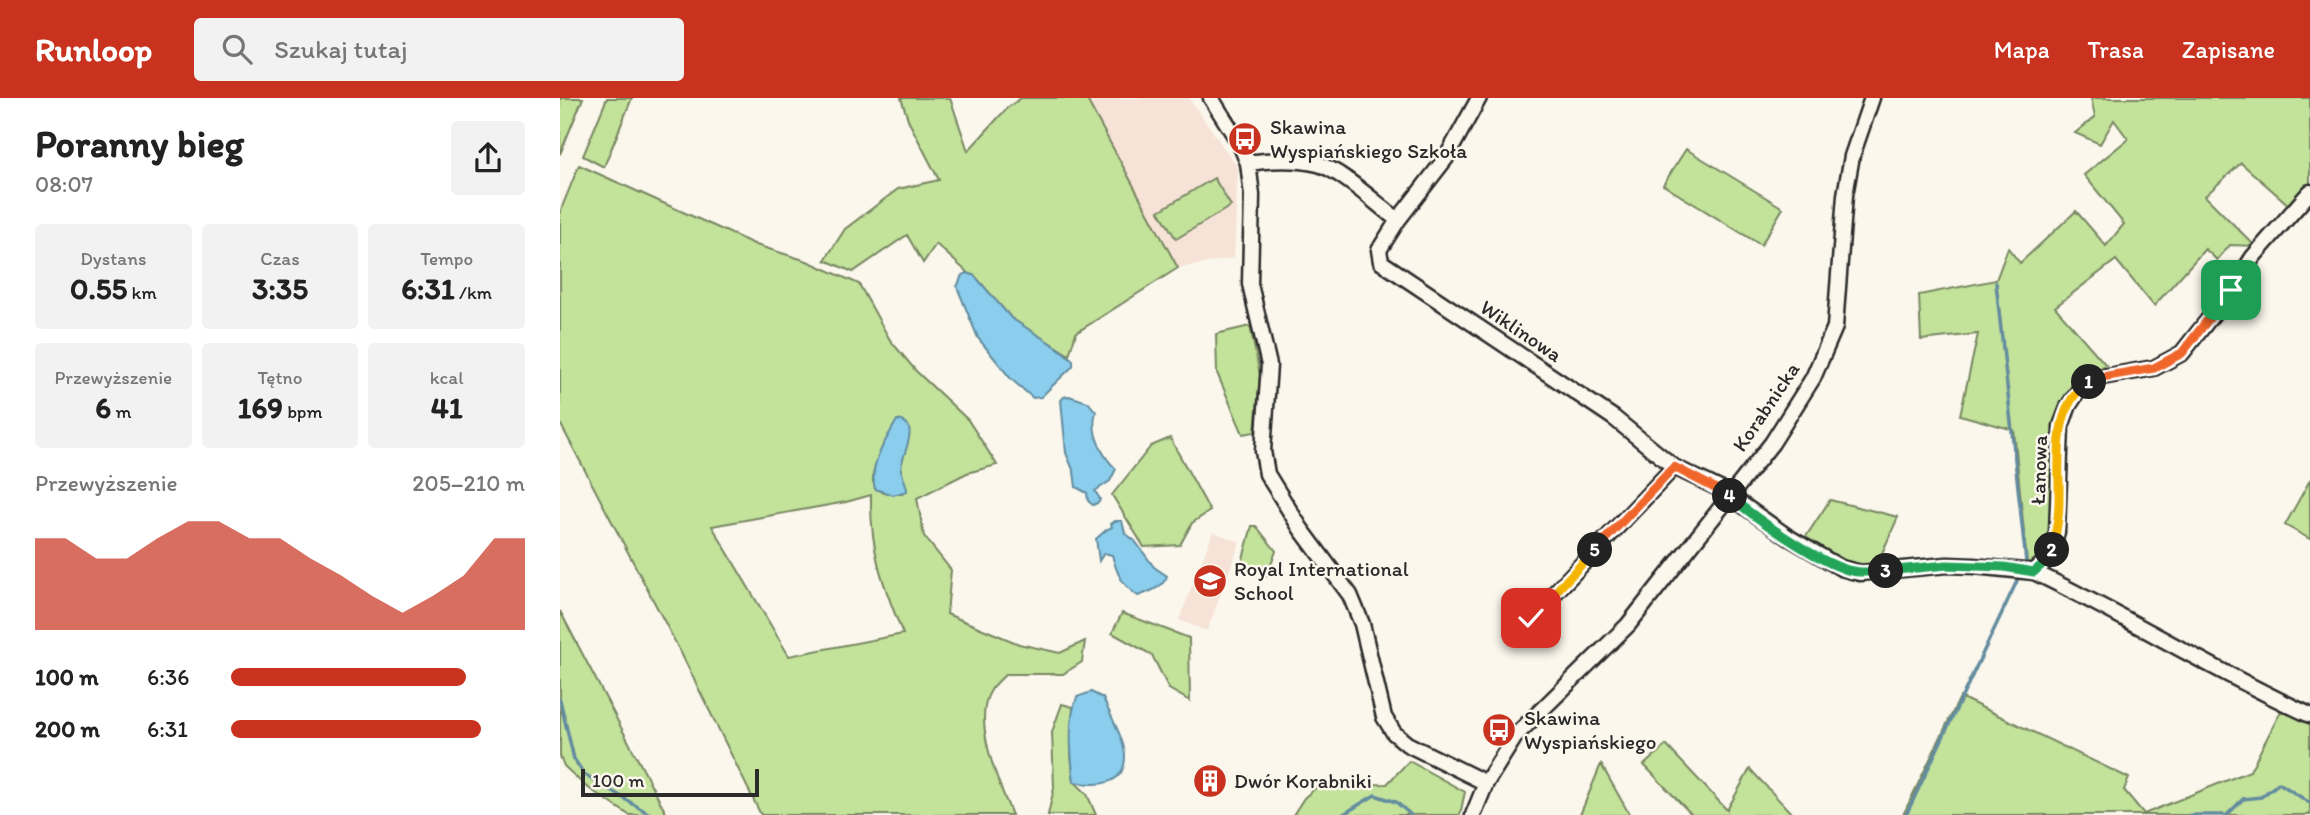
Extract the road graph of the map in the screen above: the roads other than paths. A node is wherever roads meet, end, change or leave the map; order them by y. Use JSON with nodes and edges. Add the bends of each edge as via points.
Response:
{"nodes":[{"id":1,"x":1211,"y":98,"type":"edge"},
{"id":2,"x":1479,"y":98,"type":"edge"},
{"id":3,"x":1872,"y":98,"type":"edge"},
{"id":4,"x":1248,"y":163,"type":"junction"},
{"id":5,"x":2310,"y":192,"type":"edge"},
{"id":6,"x":1398,"y":220,"type":"junction"},
{"id":7,"x":1674,"y":467,"type":"junction"},
{"id":8,"x":1729,"y":495,"type":"junction"},
{"id":9,"x":2034,"y":572,"type":"junction"},
{"id":10,"x":1531,"y":618,"type":"dead end"},
{"id":11,"x":2310,"y":715,"type":"edge"},
{"id":12,"x":1486,"y":783,"type":"junction"},
{"id":13,"x":1473,"y":815,"type":"edge"}],
"edges":[{"from":1,"to":4,"type":"street"},
{"from":2,"to":6,"type":"street","name":"Wiklinowa","via":[[1446,158]]},
{"from":3,"to":8,"type":"street","name":"Korabnicka","via":[[1852,156],[1845,195],[1837,310],[1828,346],[1772,443]]},
{"from":4,"to":6,"type":"street","via":[[1320,164]]},
{"from":4,"to":12,"type":"street","via":[[1250,284],[1269,365],[1263,451],[1267,474],[1350,595],[1362,624],[1384,717],[1394,733]]},
{"from":5,"to":9,"type":"street","name":"Łanowa","via":[[2253,257],[2182,353],[2154,368],[2096,378],[2081,387],[2061,426],[2057,532],[2050,557]]},
{"from":6,"to":7,"type":"street","name":"Wiklinowa","via":[[1379,250],[1381,262],[1614,418]]},
{"from":7,"to":8,"type":"street","name":"Wiklinowa"},
{"from":7,"to":10,"type":"street"},
{"from":8,"to":9,"type":"street","via":[[1796,542],[1841,568],[1860,573],[1961,565]]},
{"from":8,"to":12,"type":"street","name":"Korabnicka","via":[[1628,625],[1516,735]]},
{"from":9,"to":11,"type":"street"},
{"from":12,"to":13,"type":"street","name":"Korabnicka"}]}
